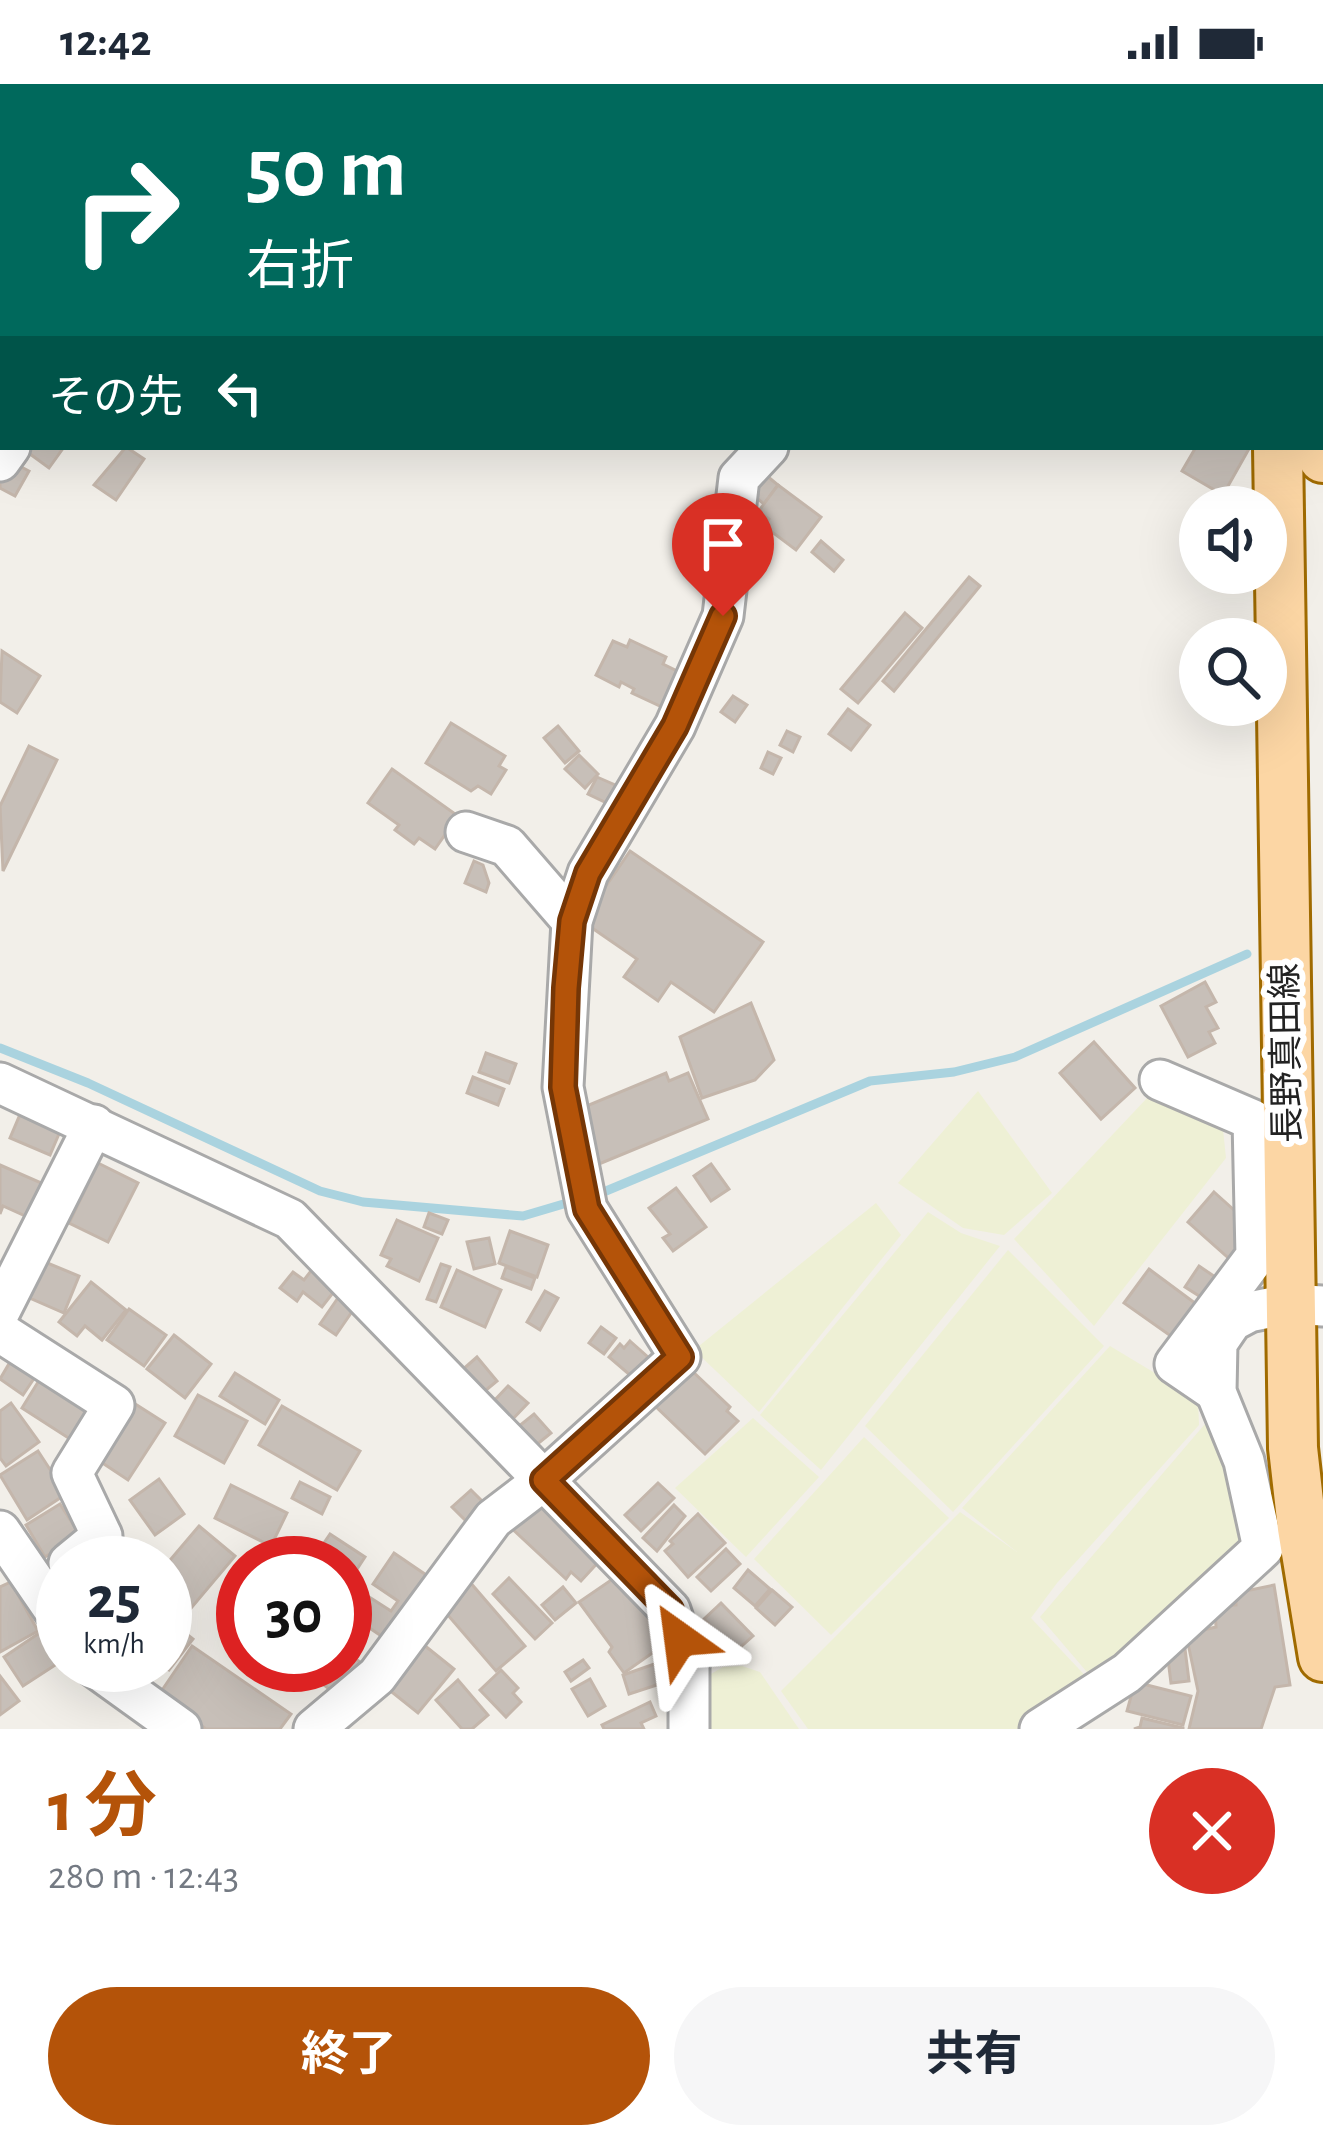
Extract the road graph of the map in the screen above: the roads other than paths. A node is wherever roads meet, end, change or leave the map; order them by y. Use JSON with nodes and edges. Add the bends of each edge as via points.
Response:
{"nodes":[{"id":1,"x":764,"y":450,"type":"edge"},
{"id":2,"x":1278,"y":450,"type":"edge"},
{"id":3,"x":466,"y":832,"type":"dead end"},
{"id":4,"x":572,"y":921,"type":"junction"},
{"id":5,"x":1160,"y":1081,"type":"dead end"},
{"id":6,"x":0,"y":1083,"type":"edge"},
{"id":7,"x":1270,"y":1120,"type":"junction"},
{"id":8,"x":94,"y":1125,"type":"junction"},
{"id":9,"x":13,"y":1254,"type":"edge"},
{"id":10,"x":1272,"y":1256,"type":"junction"},
{"id":11,"x":1306,"y":1305,"type":"edge"},
{"id":12,"x":0,"y":1311,"type":"edge"},
{"id":13,"x":1217,"y":1324,"type":"junction"},
{"id":14,"x":0,"y":1332,"type":"edge"},
{"id":15,"x":544,"y":1480,"type":"junction"},
{"id":16,"x":0,"y":1531,"type":"edge"},
{"id":17,"x":102,"y":1536,"type":"edge"},
{"id":18,"x":36,"y":1558,"type":"edge"},
{"id":19,"x":1323,"y":1657,"type":"edge"},
{"id":20,"x":130,"y":1692,"type":"edge"},
{"id":21,"x":181,"y":1729,"type":"edge"},
{"id":22,"x":314,"y":1729,"type":"edge"},
{"id":23,"x":689,"y":1729,"type":"edge"},
{"id":24,"x":1040,"y":1729,"type":"edge"}],
"edges":[{"from":1,"to":4,"type":"street","via":[[739,478],[723,616],[675,726],[588,873]]},
{"from":2,"to":7,"type":"main road","name":"長野真田線"},
{"from":3,"to":4,"type":"street","via":[[507,846]]},
{"from":4,"to":15,"type":"street","via":[[563,1087],[585,1199],[680,1357]]},
{"from":5,"to":7,"type":"street"},
{"from":6,"to":8,"type":"street"},
{"from":7,"to":10,"type":"main road","name":"長野真田線"},
{"from":8,"to":9,"type":"street"},
{"from":8,"to":15,"type":"street","via":[[290,1219]]},
{"from":9,"to":12,"type":"street"},
{"from":10,"to":11,"type":"main road","name":"長野真田線"},
{"from":10,"to":13,"type":"street"},
{"from":11,"to":13,"type":"street"},
{"from":11,"to":19,"type":"main road","name":"長野真田線","via":[[1295,1468]]},
{"from":13,"to":24,"type":"street","via":[[1216,1392],[1244,1461],[1263,1548],[1127,1673]]},
{"from":14,"to":17,"type":"street","via":[[114,1406],[72,1473]]},
{"from":15,"to":22,"type":"street","via":[[493,1520],[377,1676]]},
{"from":15,"to":23,"type":"street","via":[[670,1610],[689,1667]]},
{"from":16,"to":18,"type":"street"},
{"from":20,"to":21,"type":"street"}]}
